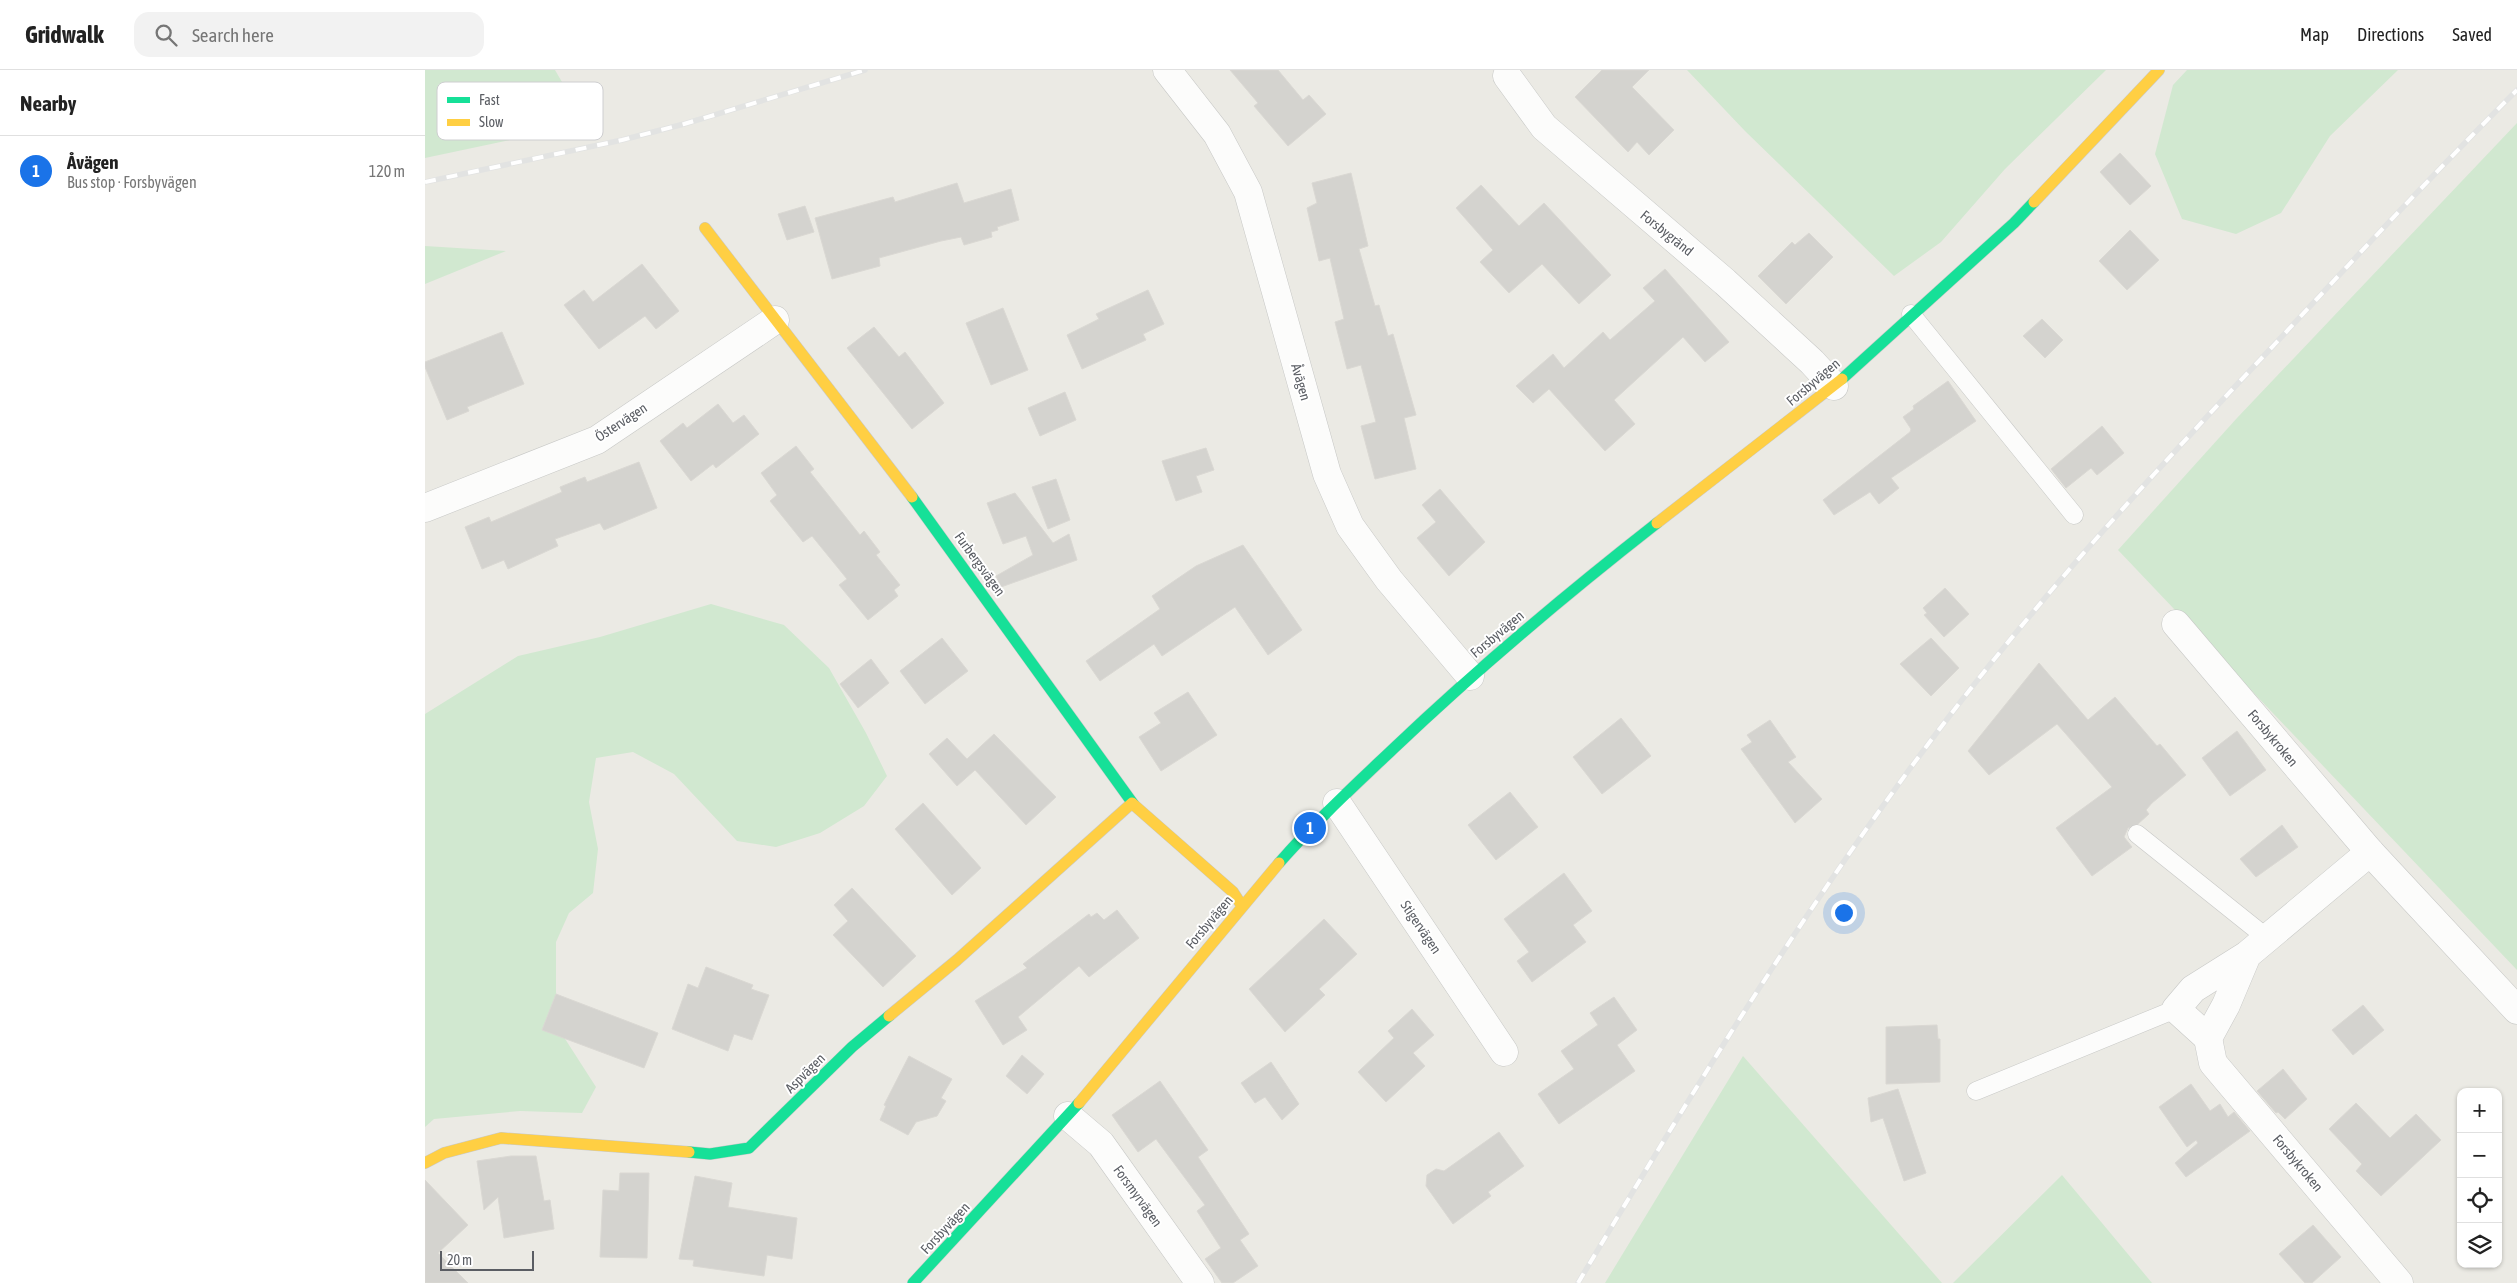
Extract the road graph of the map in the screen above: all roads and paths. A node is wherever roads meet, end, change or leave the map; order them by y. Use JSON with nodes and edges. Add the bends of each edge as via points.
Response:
{"nodes":[{"id":1,"x":1167,"y":70,"type":"edge"},
{"id":2,"x":2159,"y":70,"type":"edge"},
{"id":3,"x":1507,"y":76,"type":"dead end"},
{"id":4,"x":705,"y":228,"type":"dead end"},
{"id":5,"x":1911,"y":314,"type":"junction"},
{"id":6,"x":775,"y":320,"type":"junction"},
{"id":7,"x":1834,"y":386,"type":"junction"},
{"id":8,"x":425,"y":508,"type":"edge"},
{"id":9,"x":2074,"y":515,"type":"dead end"},
{"id":10,"x":2175,"y":624,"type":"dead end"},
{"id":11,"x":1470,"y":676,"type":"junction"},
{"id":12,"x":1132,"y":803,"type":"junction"},
{"id":13,"x":1337,"y":803,"type":"junction"},
{"id":14,"x":2137,"y":834,"type":"dead end"},
{"id":15,"x":2370,"y":852,"type":"junction"},
{"id":16,"x":1242,"y":906,"type":"junction"},
{"id":17,"x":2267,"y":938,"type":"junction"},
{"id":18,"x":2247,"y":955,"type":"junction"},
{"id":19,"x":2176,"y":1009,"type":"junction"},
{"id":20,"x":2517,"y":1010,"type":"edge"},
{"id":21,"x":2208,"y":1038,"type":"junction"},
{"id":22,"x":1504,"y":1052,"type":"dead end"},
{"id":23,"x":1976,"y":1091,"type":"dead end"},
{"id":24,"x":1068,"y":1116,"type":"junction"},
{"id":25,"x":425,"y":1163,"type":"edge"},
{"id":26,"x":913,"y":1283,"type":"edge"},
{"id":27,"x":1200,"y":1283,"type":"edge"},
{"id":28,"x":2399,"y":1283,"type":"edge"}],
"edges":[{"from":1,"to":11,"type":"street","name":"Åvägen","via":[[1217,134],[1249,192],[1327,474],[1350,526],[1389,580]]},
{"from":2,"to":5,"type":"street","name":"Forsbyvägen","via":[[2014,224]]},
{"from":3,"to":7,"type":"street","name":"Forsbygränd","via":[[1544,127],[1719,276]]},
{"from":4,"to":6,"type":"street","name":"Furbergsvägen"},
{"from":5,"to":7,"type":"street","name":"Forsbyvägen"},
{"from":5,"to":9,"type":"lane"},
{"from":6,"to":8,"type":"street","name":"Östervägen","via":[[597,440]]},
{"from":6,"to":12,"type":"street","name":"Furbergsvägen","via":[[916,502]]},
{"from":7,"to":11,"type":"street","name":"Forsbyvägen","via":[[1603,565]]},
{"from":10,"to":15,"type":"street","name":"Forsbykroken"},
{"from":11,"to":13,"type":"street","name":"Forsbyvägen"},
{"from":12,"to":16,"type":"street","name":"Furbergsvägen","via":[[1233,892]]},
{"from":12,"to":25,"type":"street","name":"Aspvägen","via":[[978,942],[852,1047],[749,1148],[710,1154],[501,1138],[444,1153]]},
{"from":13,"to":16,"type":"street","name":"Forsbyvägen","via":[[1310,828]]},
{"from":13,"to":22,"type":"street","name":"Stigervägen"},
{"from":14,"to":17,"type":"lane"},
{"from":15,"to":17,"type":"street"},
{"from":15,"to":20,"type":"street","name":"Forsbykroken"},
{"from":16,"to":24,"type":"street","name":"Forsbyvägen"},
{"from":17,"to":18,"type":"street"},
{"from":18,"to":19,"type":"street","via":[[2193,989]]},
{"from":18,"to":21,"type":"street"},
{"from":19,"to":21,"type":"street"},
{"from":19,"to":23,"type":"lane"},
{"from":21,"to":28,"type":"street","name":"Forsbykroken","via":[[2213,1063]]},
{"from":24,"to":26,"type":"street","name":"Forsbyvägen"},
{"from":24,"to":27,"type":"street","name":"Forsmyrvägen","via":[[1101,1144]]}]}
